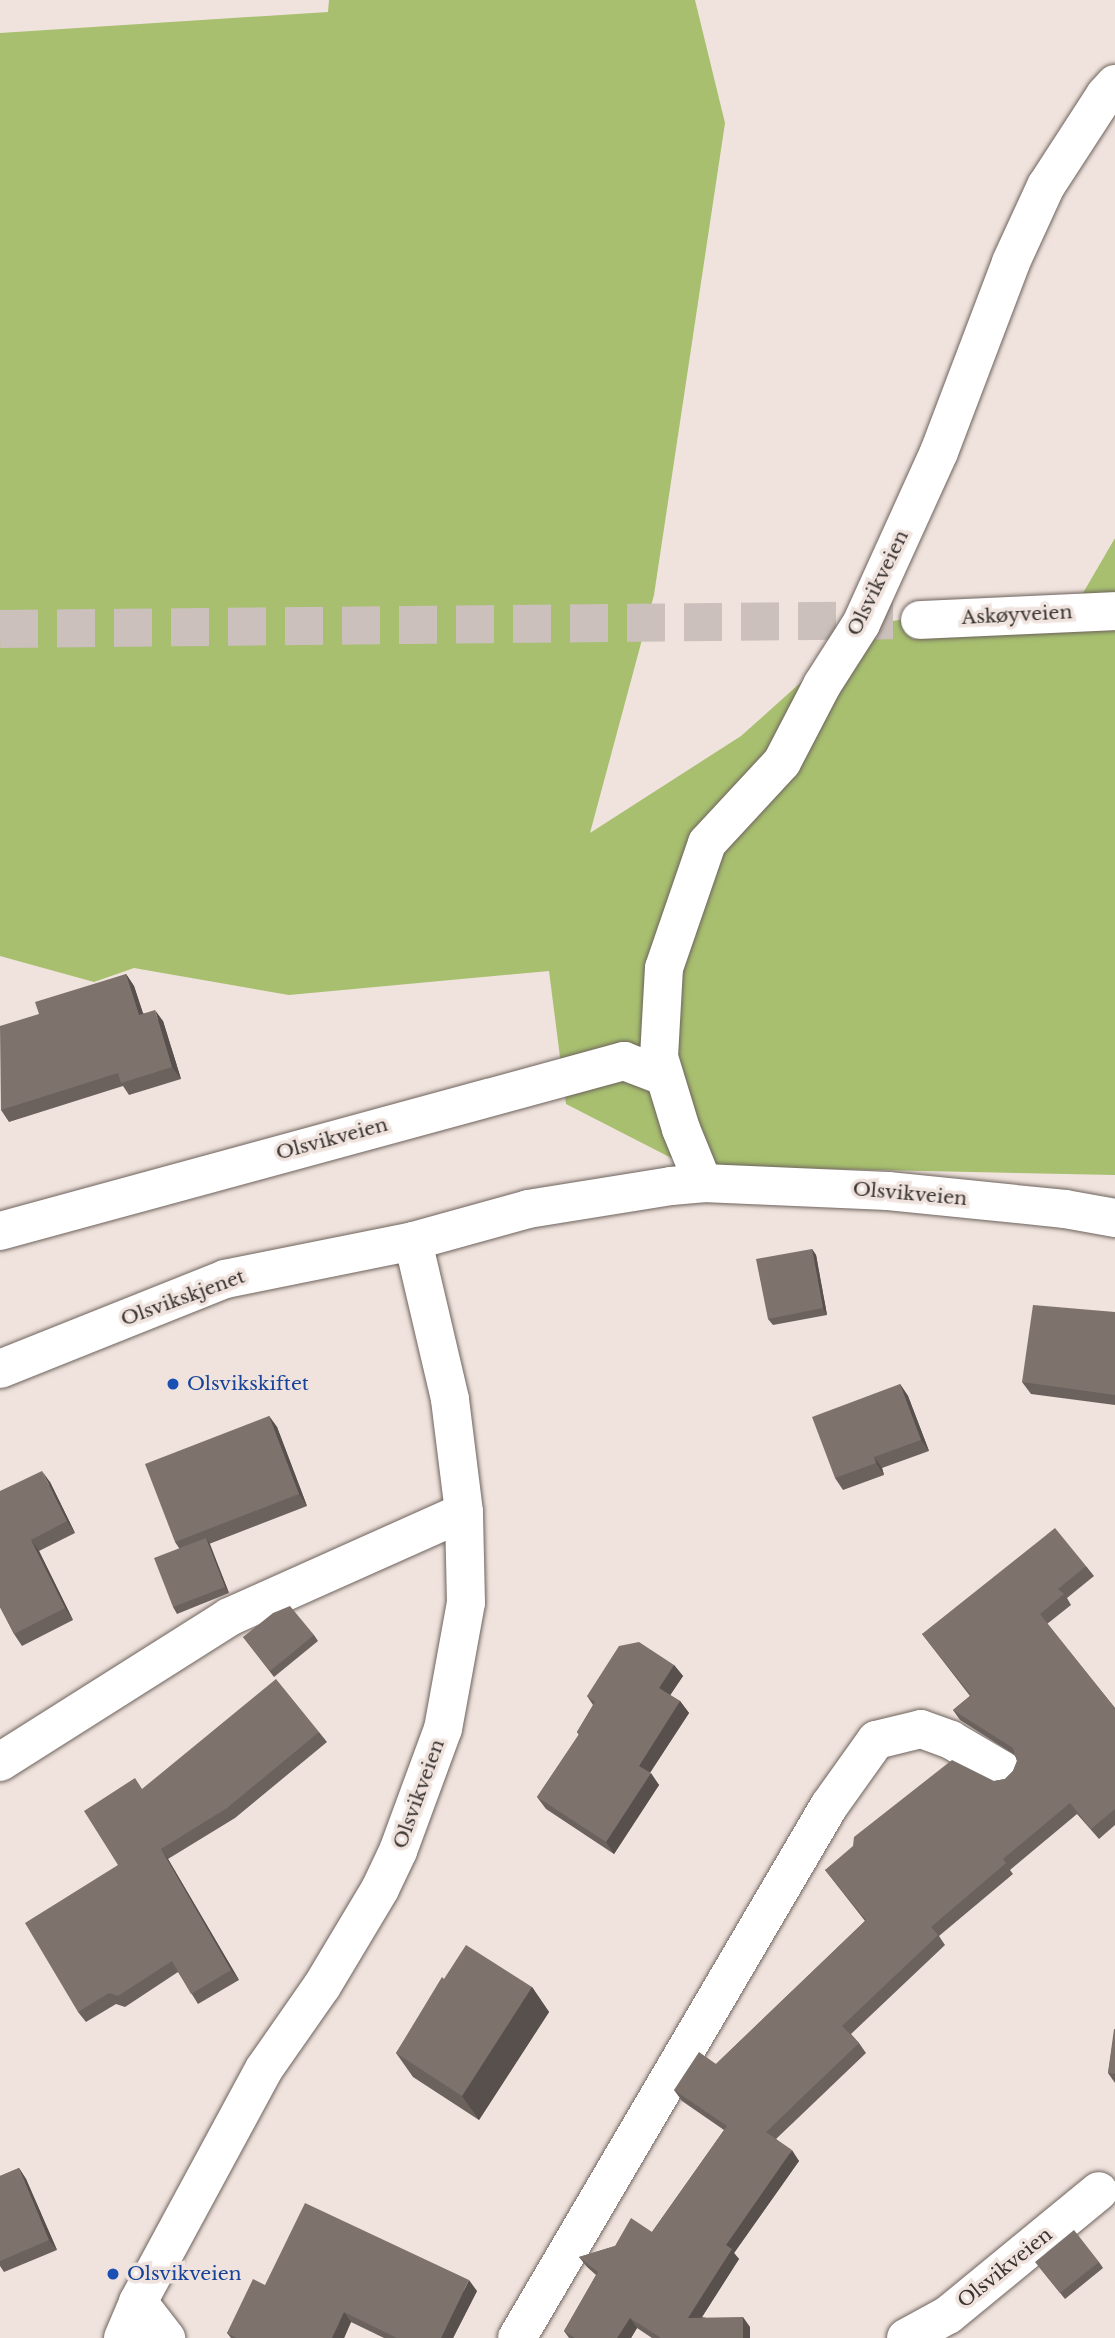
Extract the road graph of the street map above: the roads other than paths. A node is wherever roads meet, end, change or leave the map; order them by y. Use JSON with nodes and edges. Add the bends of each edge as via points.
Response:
{"nodes":[{"id":1,"x":1115,"y":84,"type":"edge"},
{"id":2,"x":1115,"y":611,"type":"edge"},
{"id":3,"x":920,"y":620,"type":"tunnel mouth"},
{"id":4,"x":663,"y":1076,"type":"junction"},
{"id":5,"x":703,"y":1183,"type":"junction"},
{"id":6,"x":1115,"y":1218,"type":"edge"},
{"id":7,"x":0,"y":1231,"type":"edge"},
{"id":8,"x":413,"y":1241,"type":"junction"},
{"id":9,"x":0,"y":1369,"type":"edge"},
{"id":10,"x":464,"y":1512,"type":"junction"},
{"id":11,"x":0,"y":1762,"type":"edge"},
{"id":12,"x":1002,"y":1770,"type":"dead end"},
{"id":13,"x":1099,"y":2192,"type":"dead end"},
{"id":14,"x":138,"y":2302,"type":"junction"},
{"id":15,"x":123,"y":2338,"type":"edge"},
{"id":16,"x":166,"y":2338,"type":"edge"},
{"id":17,"x":517,"y":2338,"type":"edge"},
{"id":18,"x":906,"y":2338,"type":"edge"}],
"edges":[{"from":1,"to":4,"type":"street","name":"Olsvikveien","via":[[1046,186],[1011,262],[939,452],[861,624],[822,685],[782,762],[707,843],[664,968],[659,1057]]},
{"from":2,"to":3,"type":"street","name":"Askøyveien"},
{"from":4,"to":5,"type":"street","name":"Olsvikveien"},
{"from":4,"to":7,"type":"street","name":"Olsvikveien","via":[[624,1061]]},
{"from":5,"to":6,"type":"street","name":"Olsvikveien","via":[[888,1191]]},
{"from":5,"to":8,"type":"street","name":"Olsvikveien","via":[[528,1209]]},
{"from":8,"to":9,"type":"street","name":"Olsvikskjenet","via":[[225,1279]]},
{"from":8,"to":10,"type":"street","name":"Olsvikveien","via":[[450,1399]]},
{"from":10,"to":11,"type":"street","via":[[229,1617]]},
{"from":10,"to":14,"type":"street","name":"Olsvikveien","via":[[466,1603],[443,1729],[398,1851],[322,1986],[264,2069]]},
{"from":12,"to":17,"type":"street","via":[[922,1729],[876,1740],[829,1806]]},
{"from":13,"to":18,"type":"street","name":"Olsvikveien","via":[[948,2315]]},
{"from":14,"to":15,"type":"street","name":"Olsvikveien"},
{"from":14,"to":16,"type":"street"}]}
